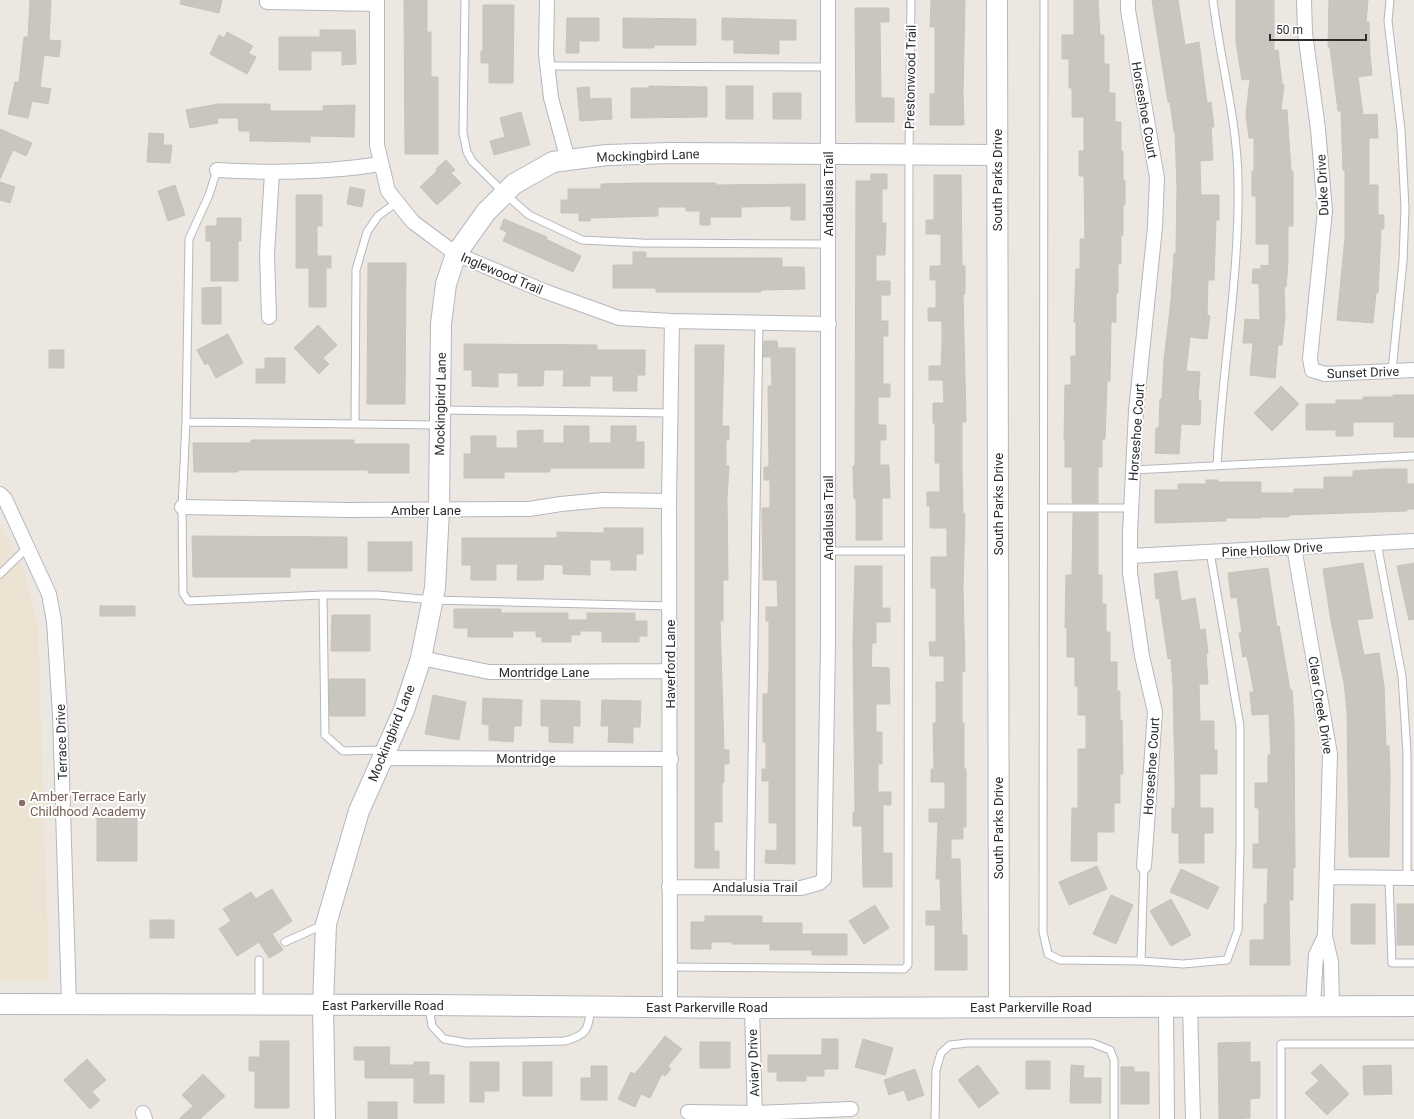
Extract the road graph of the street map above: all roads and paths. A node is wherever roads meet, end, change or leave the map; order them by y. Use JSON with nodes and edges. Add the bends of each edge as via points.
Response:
{"nodes":[{"id":1,"x":465,"y":0,"type":"edge"},
{"id":2,"x":547,"y":0,"type":"edge"},
{"id":3,"x":828,"y":0,"type":"edge"},
{"id":4,"x":911,"y":0,"type":"edge"},
{"id":5,"x":997,"y":0,"type":"edge"},
{"id":6,"x":1044,"y":0,"type":"edge"},
{"id":7,"x":1128,"y":0,"type":"edge"},
{"id":8,"x":1213,"y":0,"type":"edge"},
{"id":9,"x":1304,"y":0,"type":"edge"},
{"id":10,"x":1390,"y":0,"type":"edge"},
{"id":11,"x":267,"y":2,"type":"dead end"},
{"id":12,"x":377,"y":2,"type":"edge"},
{"id":13,"x":548,"y":66,"type":"junction"},
{"id":14,"x":828,"y":67,"type":"junction"},
{"id":15,"x":828,"y":154,"type":"junction"},
{"id":16,"x":909,"y":154,"type":"junction"},
{"id":17,"x":997,"y":155,"type":"junction"},
{"id":18,"x":568,"y":160,"type":"junction"},
{"id":19,"x":380,"y":164,"type":"junction"},
{"id":20,"x":217,"y":170,"type":"joint"},
{"id":21,"x":272,"y":173,"type":"junction"},
{"id":22,"x":504,"y":193,"type":"junction"},
{"id":23,"x":397,"y":202,"type":"junction"},
{"id":24,"x":828,"y":244,"type":"junction"},
{"id":25,"x":456,"y":254,"type":"junction"},
{"id":26,"x":269,"y":316,"type":"dead end"},
{"id":27,"x":672,"y":321,"type":"junction"},
{"id":28,"x":758,"y":322,"type":"junction"},
{"id":29,"x":829,"y":324,"type":"junction"},
{"id":30,"x":1312,"y":370,"type":"joint"},
{"id":31,"x":1414,"y":370,"type":"edge"},
{"id":32,"x":1392,"y":371,"type":"junction"},
{"id":33,"x":671,"y":413,"type":"junction"},
{"id":34,"x":440,"y":418,"type":"junction"},
{"id":35,"x":186,"y":422,"type":"junction"},
{"id":36,"x":355,"y":424,"type":"junction"},
{"id":37,"x":1414,"y":456,"type":"edge"},
{"id":38,"x":1217,"y":466,"type":"junction"},
{"id":39,"x":1133,"y":470,"type":"junction"},
{"id":40,"x":0,"y":494,"type":"edge"},
{"id":41,"x":669,"y":501,"type":"junction"},
{"id":42,"x":182,"y":507,"type":"junction"},
{"id":43,"x":1044,"y":508,"type":"junction"},
{"id":44,"x":1131,"y":508,"type":"junction"},
{"id":45,"x":439,"y":510,"type":"junction"},
{"id":46,"x":1414,"y":541,"type":"edge"},
{"id":47,"x":1377,"y":543,"type":"junction"},
{"id":48,"x":29,"y":547,"type":"junction"},
{"id":49,"x":1294,"y":547,"type":"junction"},
{"id":50,"x":828,"y":551,"type":"junction"},
{"id":51,"x":908,"y":551,"type":"junction"},
{"id":52,"x":1210,"y":552,"type":"junction"},
{"id":53,"x":1130,"y":556,"type":"junction"},
{"id":54,"x":0,"y":574,"type":"edge"},
{"id":55,"x":323,"y":595,"type":"junction"},
{"id":56,"x":433,"y":600,"type":"junction"},
{"id":57,"x":669,"y":606,"type":"junction"},
{"id":58,"x":421,"y":658,"type":"junction"},
{"id":59,"x":669,"y":672,"type":"junction"},
{"id":60,"x":383,"y":754,"type":"junction"},
{"id":61,"x":671,"y":759,"type":"junction"},
{"id":62,"x":1144,"y":866,"type":"joint"},
{"id":63,"x":1327,"y":877,"type":"junction"},
{"id":64,"x":1389,"y":878,"type":"junction"},
{"id":65,"x":1410,"y":878,"type":"edge"},
{"id":66,"x":669,"y":887,"type":"junction"},
{"id":67,"x":750,"y":888,"type":"junction"},
{"id":68,"x":327,"y":923,"type":"junction"},
{"id":69,"x":1325,"y":936,"type":"junction"},
{"id":70,"x":285,"y":942,"type":"dead end"},
{"id":71,"x":259,"y":960,"type":"dead end"},
{"id":72,"x":1141,"y":961,"type":"junction"},
{"id":73,"x":1414,"y":963,"type":"edge"},
{"id":74,"x":670,"y":967,"type":"junction"},
{"id":75,"x":0,"y":1004,"type":"edge"},
{"id":76,"x":69,"y":1004,"type":"junction"},
{"id":77,"x":259,"y":1005,"type":"junction"},
{"id":78,"x":323,"y":1005,"type":"junction"},
{"id":79,"x":428,"y":1005,"type":"junction"},
{"id":80,"x":1190,"y":1005,"type":"junction"},
{"id":81,"x":1323,"y":1005,"type":"junction"},
{"id":82,"x":591,"y":1006,"type":"junction"},
{"id":83,"x":1166,"y":1006,"type":"junction"},
{"id":84,"x":1414,"y":1006,"type":"edge"},
{"id":85,"x":670,"y":1007,"type":"junction"},
{"id":86,"x":999,"y":1007,"type":"junction"},
{"id":87,"x":752,"y":1008,"type":"junction"},
{"id":88,"x":1414,"y":1044,"type":"edge"},
{"id":89,"x":851,"y":1109,"type":"dead end"},
{"id":90,"x":688,"y":1112,"type":"dead end"},
{"id":91,"x":755,"y":1116,"type":"edge"},
{"id":92,"x":326,"y":1119,"type":"edge"},
{"id":93,"x":935,"y":1119,"type":"edge"},
{"id":94,"x":1114,"y":1119,"type":"edge"},
{"id":95,"x":1167,"y":1119,"type":"edge"},
{"id":96,"x":1192,"y":1119,"type":"edge"},
{"id":97,"x":1281,"y":1119,"type":"edge"}],
"edges":[{"from":1,"to":22,"type":"lane","via":[[463,133],[467,152],[472,161]]},
{"from":2,"to":13,"type":"street"},
{"from":3,"to":14,"type":"street","name":"Andalusia Trail"},
{"from":4,"to":16,"type":"lane","name":"Prestonwood Trail"},
{"from":5,"to":17,"type":"street","name":"South Parks Drive"},
{"from":6,"to":43,"type":"lane"},
{"from":7,"to":39,"type":"street","name":"Horseshoe Court","via":[[1157,178]]},
{"from":8,"to":38,"type":"lane","via":[[1234,129],[1238,179],[1237,247],[1220,408]]},
{"from":9,"to":30,"type":"street","name":"Duke Drive","via":[[1305,33],[1318,129],[1325,212],[1310,358]]},
{"from":10,"to":32,"type":"lane","via":[[1388,22],[1401,130],[1404,208],[1403,261]]},
{"from":11,"to":12,"type":"street"},
{"from":12,"to":19,"type":"street","name":"Inglewood Trail","via":[[377,145]]},
{"from":13,"to":14,"type":"lane"},
{"from":13,"to":18,"type":"street","via":[[551,98]]},
{"from":14,"to":15,"type":"street","name":"Andalusia Trail"},
{"from":15,"to":16,"type":"street","name":"Mockingbird Lane"},
{"from":15,"to":18,"type":"street","name":"Mockingbird Lane","via":[[669,153],[607,155]]},
{"from":15,"to":24,"type":"street","name":"Andalusia Trail"},
{"from":16,"to":17,"type":"street","name":"Mockingbird Lane"},
{"from":16,"to":51,"type":"lane","name":"Prestonwood Trail"},
{"from":17,"to":86,"type":"street","name":"South Parks Drive"},
{"from":18,"to":22,"type":"street","name":"Mockingbird Lane","via":[[553,162],[514,184]]},
{"from":19,"to":21,"type":"street","via":[[348,169]]},
{"from":19,"to":23,"type":"street","name":"Inglewood Trail","via":[[388,191]]},
{"from":20,"to":21,"type":"street"},
{"from":20,"to":35,"type":"lane","via":[[189,239]]},
{"from":21,"to":26,"type":"street","via":[[267,254]]},
{"from":22,"to":24,"type":"lane","via":[[529,215],[582,240],[642,243]]},
{"from":22,"to":25,"type":"street","name":"Mockingbird Lane","via":[[486,212]]},
{"from":23,"to":25,"type":"street","name":"Inglewood Trail","via":[[413,222]]},
{"from":23,"to":36,"type":"lane","via":[[378,216],[367,232],[356,270]]},
{"from":24,"to":29,"type":"street","name":"Andalusia Trail"},
{"from":25,"to":27,"type":"street","name":"Inglewood Trail","via":[[544,291],[619,318]]},
{"from":25,"to":34,"type":"street","name":"Mockingbird Lane","via":[[446,284],[441,324]]},
{"from":27,"to":28,"type":"street","name":"Inglewood Trail"},
{"from":27,"to":33,"type":"street","name":"Haverford Lane"},
{"from":28,"to":29,"type":"street","name":"Inglewood Trail"},
{"from":28,"to":67,"type":"lane"},
{"from":29,"to":50,"type":"street","name":"Andalusia Trail"},
{"from":30,"to":32,"type":"street","name":"Sunset Drive","via":[[1325,374]]},
{"from":31,"to":32,"type":"street","name":"Sunset Drive"},
{"from":33,"to":34,"type":"lane"},
{"from":33,"to":41,"type":"street","name":"Haverford Lane"},
{"from":34,"to":36,"type":"lane"},
{"from":34,"to":45,"type":"street","name":"Mockingbird Lane"},
{"from":35,"to":36,"type":"lane"},
{"from":35,"to":42,"type":"lane"},
{"from":37,"to":38,"type":"lane"},
{"from":38,"to":39,"type":"lane"},
{"from":39,"to":44,"type":"street","name":"Horseshoe Court"},
{"from":40,"to":48,"type":"street","name":"Terrace Drive"},
{"from":41,"to":45,"type":"street","name":"Amber Lane","via":[[603,500],[529,509]]},
{"from":41,"to":57,"type":"street","name":"Haverford Lane"},
{"from":42,"to":45,"type":"street","name":"Amber Lane"},
{"from":42,"to":55,"type":"lane","via":[[183,593],[188,601]]},
{"from":43,"to":44,"type":"lane"},
{"from":43,"to":72,"type":"lane","via":[[1042,932],[1048,954],[1060,960]]},
{"from":44,"to":53,"type":"street","name":"Horseshoe Court"},
{"from":45,"to":56,"type":"street","name":"Mockingbird Lane"},
{"from":46,"to":47,"type":"street","name":"Pine Hollow Drive"},
{"from":47,"to":49,"type":"street","name":"Pine Hollow Drive"},
{"from":47,"to":65,"type":"lane","via":[[1402,676]]},
{"from":48,"to":54,"type":"lane"},
{"from":48,"to":76,"type":"street","name":"Terrace Drive","via":[[49,594],[54,620],[60,714]]},
{"from":49,"to":52,"type":"street","name":"Pine Hollow Drive"},
{"from":49,"to":63,"type":"street","name":"Clear Creek Drive","via":[[1330,754]]},
{"from":50,"to":51,"type":"lane"},
{"from":50,"to":67,"type":"street","name":"Andalusia Trail","via":[[824,879],[802,888]]},
{"from":51,"to":74,"type":"lane","name":"Prestonwood Trail","via":[[908,965],[904,969]]},
{"from":52,"to":53,"type":"street","name":"Pine Hollow Drive"},
{"from":52,"to":72,"type":"lane","via":[[1240,726],[1238,930],[1227,960],[1183,964]]},
{"from":53,"to":62,"type":"street","name":"Horseshoe Court","via":[[1130,573],[1142,656],[1155,712]]},
{"from":55,"to":56,"type":"lane","via":[[378,595]]},
{"from":55,"to":60,"type":"lane","via":[[325,734],[343,751]]},
{"from":56,"to":57,"type":"lane"},
{"from":56,"to":58,"type":"street","name":"Mockingbird Lane"},
{"from":57,"to":59,"type":"street","name":"Haverford Lane"},
{"from":58,"to":59,"type":"street","name":"Montridge Lane","via":[[489,672]]},
{"from":58,"to":60,"type":"street","name":"Mockingbird Lane","via":[[404,710]]},
{"from":59,"to":61,"type":"street","name":"Haverford Lane"},
{"from":60,"to":61,"type":"street","name":"Montridge"},
{"from":60,"to":68,"type":"street","name":"Mockingbird Lane","via":[[359,811]]},
{"from":61,"to":66,"type":"street","name":"Haverford Lane"},
{"from":62,"to":72,"type":"lane"},
{"from":63,"to":64,"type":"street"},
{"from":63,"to":69,"type":"street","name":"Clear Creek Drive"},
{"from":64,"to":65,"type":"street"},
{"from":64,"to":73,"type":"lane","via":[[1392,963]]},
{"from":66,"to":67,"type":"street","name":"Andalusia Trail"},
{"from":66,"to":74,"type":"street","name":"Haverford Lane"},
{"from":68,"to":70,"type":"lane"},
{"from":68,"to":78,"type":"street","name":"Mockingbird Lane"},
{"from":69,"to":81,"type":"street","name":"Clear Creek Drive","via":[[1331,962]]},
{"from":69,"to":81,"type":"street","name":"Clear Creek Drive","via":[[1316,955]]},
{"from":71,"to":77,"type":"lane"},
{"from":74,"to":85,"type":"street","name":"Haverford Lane"},
{"from":75,"to":76,"type":"street","name":"East Parkerville Road"},
{"from":76,"to":77,"type":"street","name":"East Parkerville Road"},
{"from":77,"to":78,"type":"street","name":"East Parkerville Road"},
{"from":78,"to":79,"type":"street","name":"East Parkerville Road"},
{"from":78,"to":92,"type":"street","name":"Mockingbird Lane"},
{"from":79,"to":82,"type":"street","name":"East Parkerville Road"},
{"from":79,"to":82,"type":"lane","via":[[432,1026],[444,1039],[467,1043],[565,1042],[579,1037],[588,1028]]},
{"from":80,"to":81,"type":"street","name":"East Parkerville Road"},
{"from":80,"to":83,"type":"street","name":"East Parkerville Road"},
{"from":80,"to":96,"type":"street"},
{"from":81,"to":84,"type":"street","name":"East Parkerville Road"},
{"from":82,"to":85,"type":"street","name":"East Parkerville Road"},
{"from":83,"to":86,"type":"street","name":"East Parkerville Road"},
{"from":83,"to":95,"type":"street"},
{"from":85,"to":87,"type":"street","name":"East Parkerville Road"},
{"from":86,"to":87,"type":"street","name":"East Parkerville Road"},
{"from":87,"to":91,"type":"street","name":"Aviary Drive"},
{"from":88,"to":97,"type":"lane","via":[[1281,1044]]},
{"from":89,"to":91,"type":"street"},
{"from":90,"to":91,"type":"street"},
{"from":93,"to":94,"type":"lane","via":[[936,1070],[941,1052],[950,1045],[1022,1042],[1092,1043],[1110,1050],[1114,1060]]}]}
